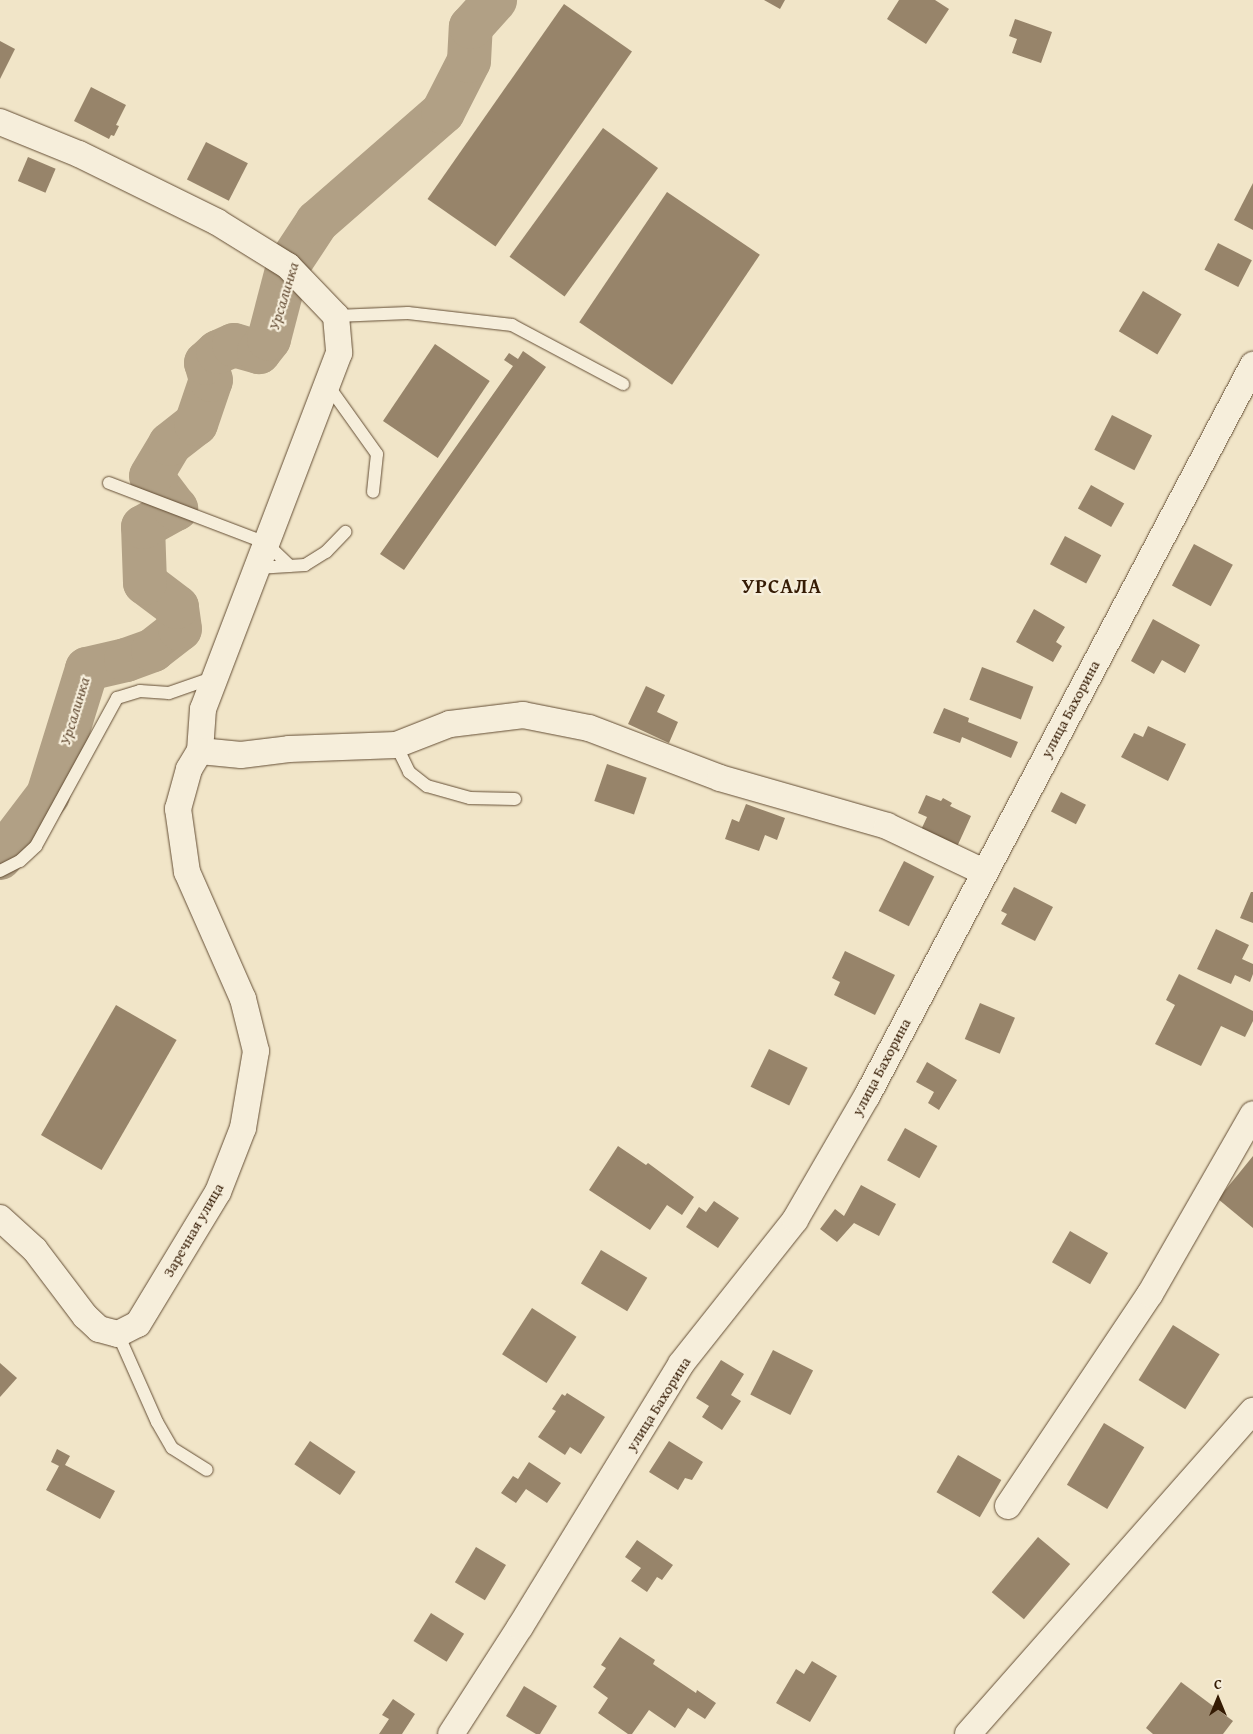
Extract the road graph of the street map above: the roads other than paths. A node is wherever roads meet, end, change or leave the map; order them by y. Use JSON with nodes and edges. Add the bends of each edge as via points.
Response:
{"nodes":[{"id":1,"x":0,"y":122,"type":"edge"},
{"id":2,"x":336,"y":316,"type":"junction"},
{"id":3,"x":1253,"y":365,"type":"edge"},
{"id":4,"x":327,"y":384,"type":"junction"},
{"id":5,"x":624,"y":384,"type":"dead end"},
{"id":6,"x":109,"y":484,"type":"dead end"},
{"id":7,"x":373,"y":492,"type":"dead end"},
{"id":8,"x":345,"y":532,"type":"dead end"},
{"id":9,"x":266,"y":543,"type":"junction"},
{"id":10,"x":290,"y":566,"type":"junction"},
{"id":11,"x":257,"y":568,"type":"junction"},
{"id":12,"x":215,"y":677,"type":"junction"},
{"id":13,"x":396,"y":745,"type":"junction"},
{"id":14,"x":200,"y":751,"type":"junction"},
{"id":15,"x":515,"y":799,"type":"dead end"},
{"id":16,"x":0,"y":871,"type":"edge"},
{"id":17,"x":984,"y":872,"type":"junction"},
{"id":18,"x":1253,"y":1114,"type":"edge"},
{"id":19,"x":0,"y":1218,"type":"edge"},
{"id":20,"x":118,"y":1334,"type":"junction"},
{"id":21,"x":1253,"y":1411,"type":"edge"},
{"id":22,"x":208,"y":1470,"type":"dead end"},
{"id":23,"x":1008,"y":1506,"type":"dead end"},
{"id":24,"x":451,"y":1734,"type":"edge"},
{"id":25,"x":968,"y":1734,"type":"edge"}],
"edges":[{"from":1,"to":2,"type":"street","via":[[79,154],[217,222],[288,266]]},
{"from":2,"to":4,"type":"street","via":[[339,353]]},
{"from":2,"to":5,"type":"lane","via":[[408,313],[512,325]]},
{"from":3,"to":17,"type":"street","name":"улица Бахорина"},
{"from":4,"to":7,"type":"lane","via":[[377,454]]},
{"from":4,"to":9,"type":"street"},
{"from":6,"to":9,"type":"lane"},
{"from":8,"to":10,"type":"lane","via":[[326,552],[305,565]]},
{"from":9,"to":10,"type":"lane"},
{"from":9,"to":11,"type":"street"},
{"from":10,"to":11,"type":"lane"},
{"from":11,"to":12,"type":"street"},
{"from":12,"to":14,"type":"street","via":[[203,709]]},
{"from":12,"to":16,"type":"lane","via":[[169,693],[140,691],[117,698],[36,846],[20,861]]},
{"from":13,"to":14,"type":"street","via":[[241,754]]},
{"from":13,"to":15,"type":"lane","via":[[409,772],[427,786],[470,798]]},
{"from":13,"to":17,"type":"street","via":[[450,724],[523,715],[589,728],[720,778],[887,826]]},
{"from":14,"to":20,"type":"street","name":"Заречная улица","via":[[189,769],[178,809],[187,872],[243,999],[256,1050],[252,1082],[243,1128],[218,1192],[138,1324]]},
{"from":17,"to":24,"type":"street","name":"улица Бахорина","via":[[867,1096],[795,1220],[681,1364],[526,1619]]},
{"from":18,"to":23,"type":"street","via":[[1150,1294]]},
{"from":19,"to":20,"type":"street","via":[[35,1250],[98,1329]]},
{"from":20,"to":22,"type":"lane","via":[[172,1448]]},
{"from":21,"to":25,"type":"street"}]}
